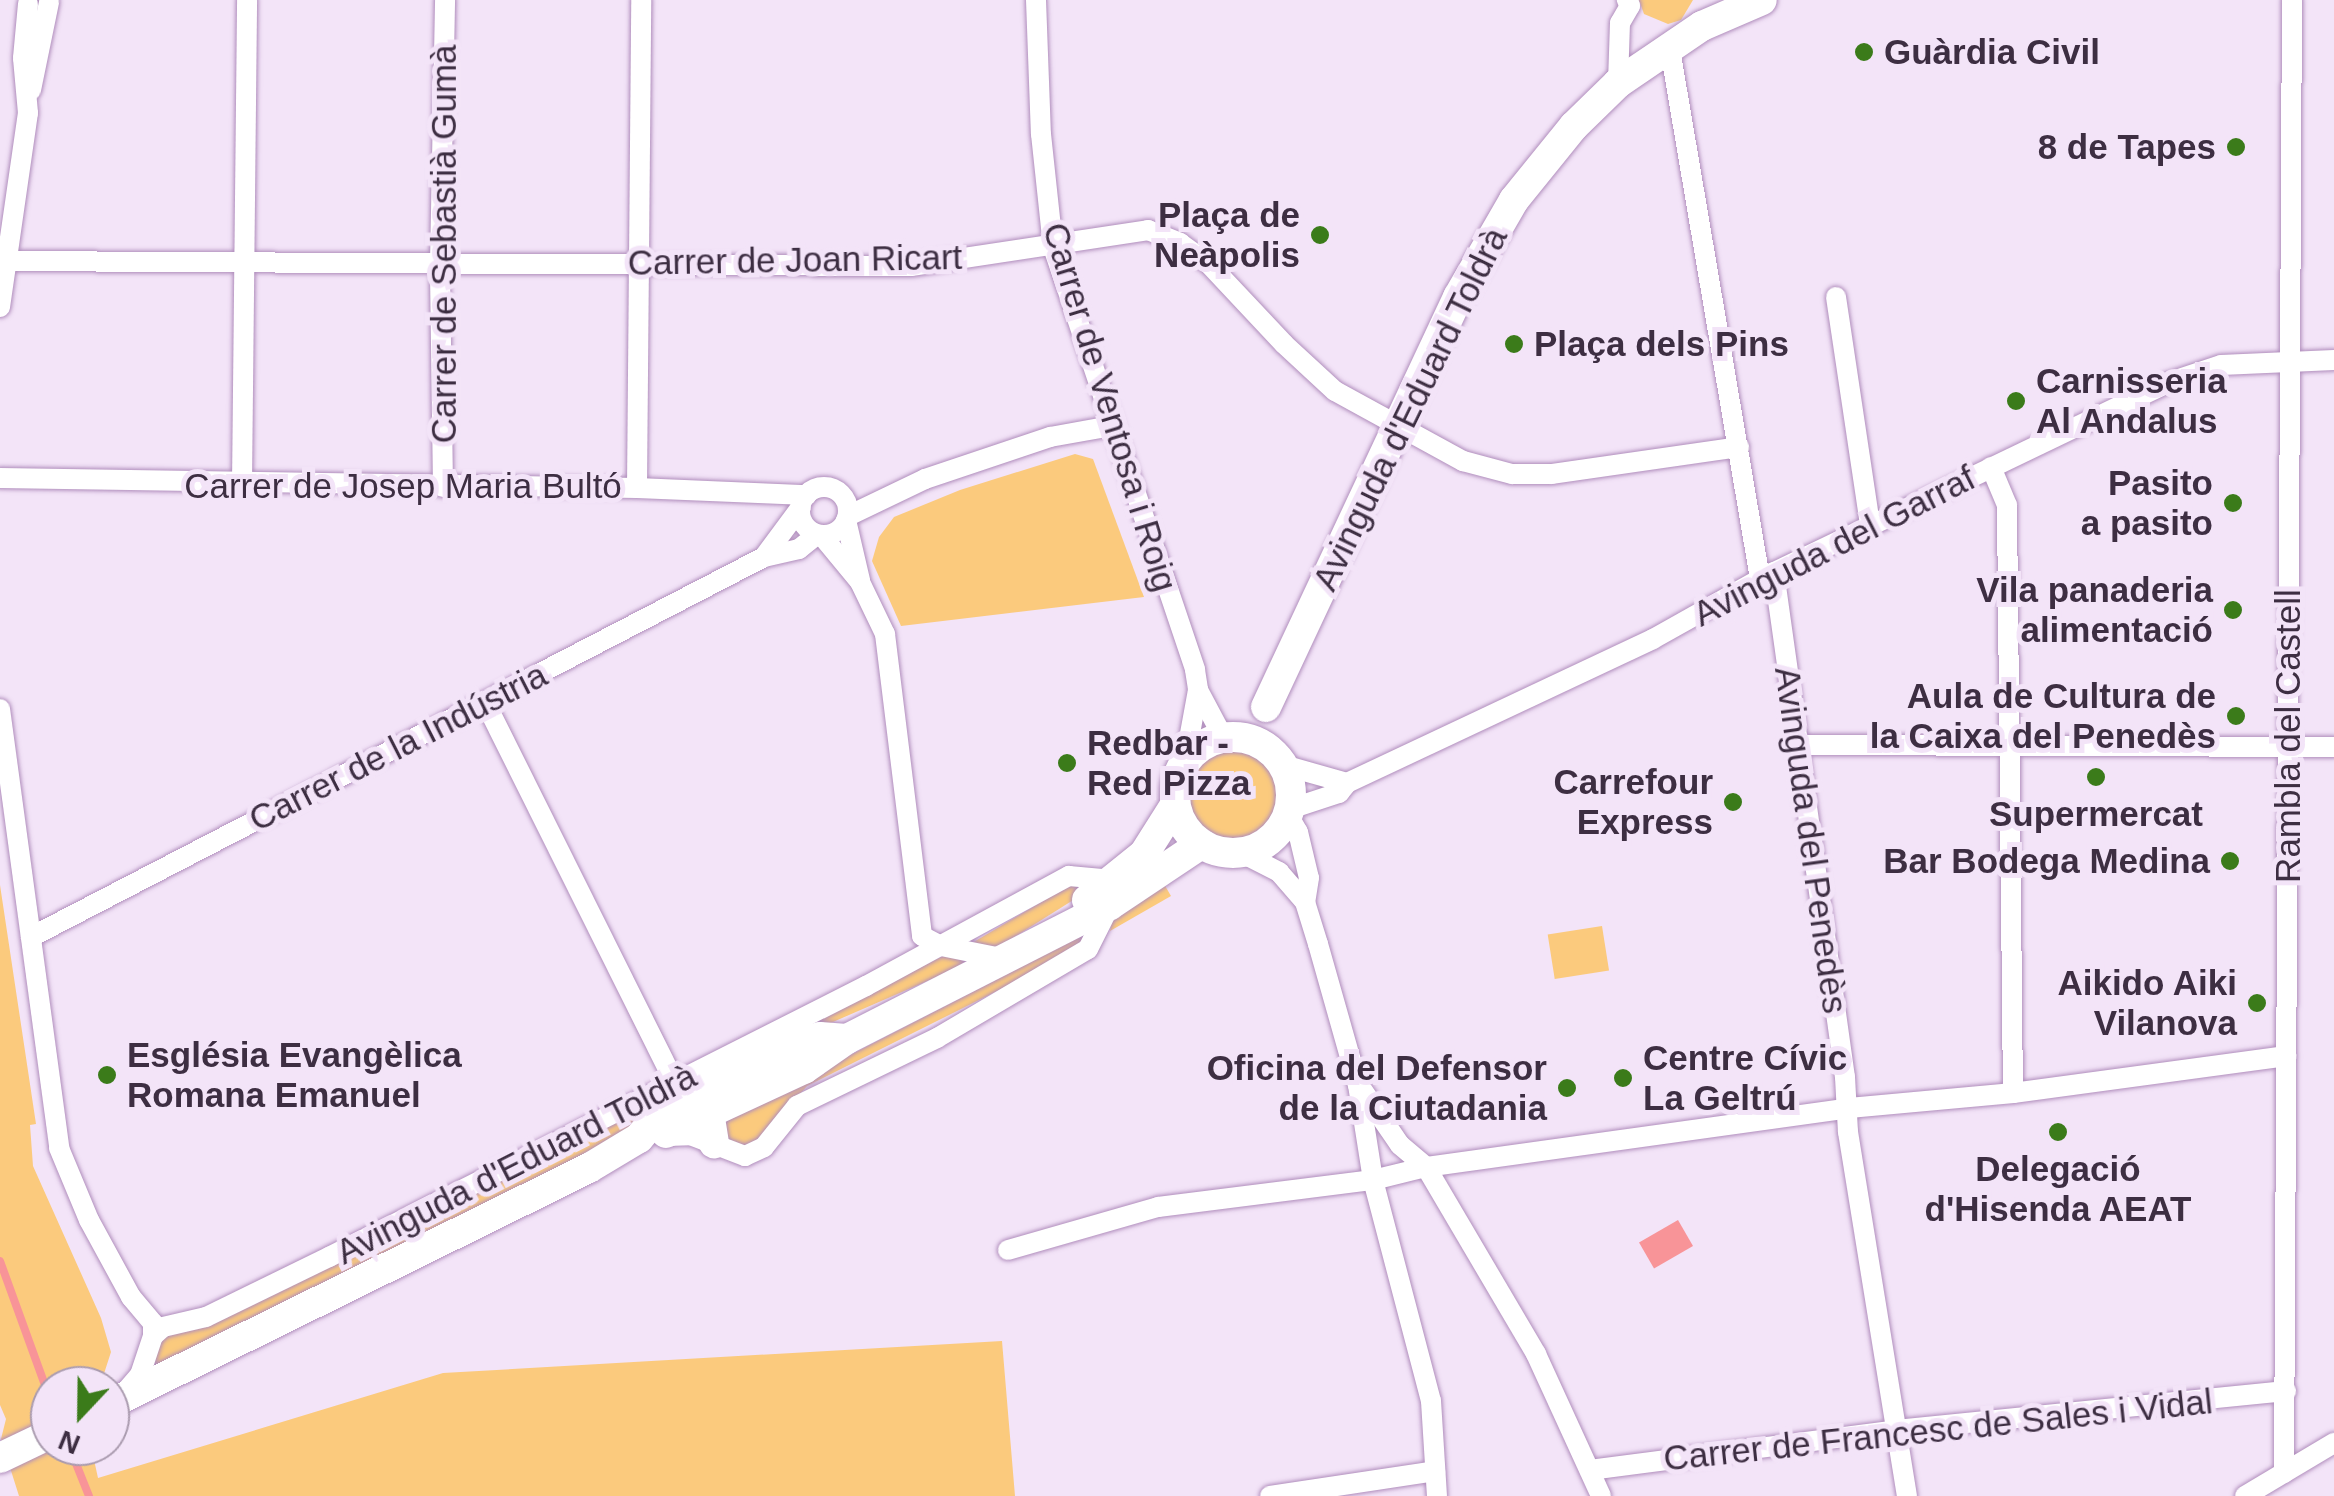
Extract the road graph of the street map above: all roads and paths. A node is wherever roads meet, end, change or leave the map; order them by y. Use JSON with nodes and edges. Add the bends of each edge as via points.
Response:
{"nodes":[{"id":1,"x":247,"y":0,"type":"edge"},
{"id":2,"x":445,"y":0,"type":"edge"},
{"id":3,"x":640,"y":0,"type":"edge"},
{"id":4,"x":1036,"y":0,"type":"edge"},
{"id":5,"x":1627,"y":0,"type":"edge"},
{"id":6,"x":1762,"y":0,"type":"edge"},
{"id":7,"x":2292,"y":0,"type":"edge"},
{"id":8,"x":36,"y":2,"type":"edge"},
{"id":9,"x":1670,"y":49,"type":"junction"},
{"id":10,"x":1618,"y":83,"type":"junction"},
{"id":11,"x":1053,"y":248,"type":"junction"},
{"id":12,"x":6,"y":261,"type":"junction"},
{"id":13,"x":245,"y":261,"type":"junction"},
{"id":14,"x":638,"y":263,"type":"junction"},
{"id":15,"x":440,"y":264,"type":"junction"},
{"id":16,"x":1836,"y":296,"type":"dead end"},
{"id":17,"x":0,"y":307,"type":"edge"},
{"id":18,"x":2290,"y":359,"type":"junction"},
{"id":19,"x":2334,"y":360,"type":"edge"},
{"id":20,"x":1398,"y":424,"type":"junction"},
{"id":21,"x":1112,"y":426,"type":"junction"},
{"id":22,"x":1739,"y":447,"type":"junction"},
{"id":23,"x":1991,"y":467,"type":"junction"},
{"id":24,"x":0,"y":478,"type":"edge"},
{"id":25,"x":242,"y":485,"type":"junction"},
{"id":26,"x":443,"y":487,"type":"junction"},
{"id":27,"x":636,"y":488,"type":"junction"},
{"id":28,"x":836,"y":491,"type":"junction"},
{"id":29,"x":896,"y":491,"type":"junction"},
{"id":30,"x":804,"y":501,"type":"junction"},
{"id":31,"x":847,"y":518,"type":"junction"},
{"id":32,"x":1870,"y":526,"type":"junction"},
{"id":33,"x":819,"y":535,"type":"junction"},
{"id":34,"x":764,"y":557,"type":"junction"},
{"id":35,"x":1767,"y":576,"type":"junction"},
{"id":36,"x":860,"y":582,"type":"junction"},
{"id":37,"x":1198,"y":690,"type":"junction"},
{"id":38,"x":485,"y":702,"type":"junction"},
{"id":39,"x":1266,"y":707,"type":"junction"},
{"id":40,"x":0,"y":709,"type":"edge"},
{"id":41,"x":1230,"y":737,"type":"junction"},
{"id":42,"x":1797,"y":744,"type":"junction"},
{"id":43,"x":2008,"y":746,"type":"junction"},
{"id":44,"x":2288,"y":747,"type":"junction"},
{"id":45,"x":2334,"y":748,"type":"edge"},
{"id":46,"x":1278,"y":758,"type":"junction"},
{"id":47,"x":1184,"y":762,"type":"junction"},
{"id":48,"x":1347,"y":784,"type":"junction"},
{"id":49,"x":1175,"y":804,"type":"junction"},
{"id":50,"x":1289,"y":812,"type":"junction"},
{"id":51,"x":1201,"y":844,"type":"junction"},
{"id":52,"x":1242,"y":853,"type":"junction"},
{"id":53,"x":1111,"y":892,"type":"junction"},
{"id":54,"x":1305,"y":902,"type":"junction"},
{"id":55,"x":32,"y":936,"type":"junction"},
{"id":56,"x":941,"y":946,"type":"junction"},
{"id":57,"x":1008,"y":960,"type":"junction"},
{"id":58,"x":848,"y":1039,"type":"junction"},
{"id":59,"x":2288,"y":1056,"type":"junction"},
{"id":60,"x":734,"y":1074,"type":"junction"},
{"id":61,"x":674,"y":1083,"type":"junction"},
{"id":62,"x":1358,"y":1085,"type":"junction"},
{"id":63,"x":2013,"y":1093,"type":"junction"},
{"id":64,"x":1849,"y":1108,"type":"junction"},
{"id":65,"x":709,"y":1112,"type":"junction"},
{"id":66,"x":649,"y":1137,"type":"junction"},
{"id":67,"x":714,"y":1143,"type":"junction"},
{"id":68,"x":1426,"y":1167,"type":"junction"},
{"id":69,"x":1374,"y":1180,"type":"junction"},
{"id":70,"x":1008,"y":1250,"type":"dead end"},
{"id":71,"x":154,"y":1336,"type":"junction"},
{"id":72,"x":130,"y":1385,"type":"edge"},
{"id":73,"x":2286,"y":1391,"type":"junction"},
{"id":74,"x":130,"y":1394,"type":"edge"},
{"id":75,"x":1896,"y":1430,"type":"junction"},
{"id":76,"x":30,"y":1443,"type":"edge"},
{"id":77,"x":2334,"y":1443,"type":"edge"},
{"id":78,"x":3,"y":1456,"type":"edge"},
{"id":79,"x":1590,"y":1470,"type":"junction"},
{"id":80,"x":1435,"y":1471,"type":"junction"},
{"id":81,"x":2284,"y":1472,"type":"junction"},
{"id":82,"x":1270,"y":1496,"type":"edge"},
{"id":83,"x":1437,"y":1496,"type":"edge"},
{"id":84,"x":1601,"y":1496,"type":"edge"},
{"id":85,"x":1907,"y":1496,"type":"edge"},
{"id":86,"x":2245,"y":1496,"type":"edge"}],
"edges":[{"from":1,"to":13,"type":"street"},
{"from":2,"to":15,"type":"street","name":"Carrer de Sebastià Gumà"},
{"from":3,"to":14,"type":"street"},
{"from":4,"to":11,"type":"street","name":"Carrer de Ventosa i Roig"},
{"from":5,"to":10,"type":"street"},
{"from":6,"to":9,"type":"street","name":"Avinguda d'Eduard Toldrà","via":[[1702,26]]},
{"from":7,"to":18,"type":"street","name":"Rambla del Castell"},
{"from":8,"to":12,"type":"street","via":[[23,58],[29,97]]},
{"from":9,"to":10,"type":"street","name":"Avinguda d'Eduard Toldrà"},
{"from":9,"to":22,"type":"street","name":"Avinguda del Penedès"},
{"from":10,"to":20,"type":"street","name":"Avinguda d'Eduard Toldrà","via":[[1514,200],[1458,297]]},
{"from":11,"to":14,"type":"street","name":"Carrer de Joan Ricart","via":[[911,266]]},
{"from":11,"to":20,"type":"street","name":"Carrer de Joan Ricart","via":[[1148,230],[1180,243],[1336,390]]},
{"from":11,"to":21,"type":"street","name":"Carrer de Ventosa i Roig"},
{"from":12,"to":13,"type":"street","name":"Carrer de Joan Ricart"},
{"from":12,"to":17,"type":"street"},
{"from":13,"to":15,"type":"street","name":"Carrer de Joan Ricart"},
{"from":13,"to":25,"type":"street"},
{"from":14,"to":15,"type":"street","name":"Carrer de Joan Ricart"},
{"from":14,"to":27,"type":"street"},
{"from":15,"to":26,"type":"street","name":"Carrer de Sebastià Gumà"},
{"from":16,"to":32,"type":"street"},
{"from":18,"to":19,"type":"street","name":"Avinguda del Garraf"},
{"from":18,"to":23,"type":"street","name":"Avinguda del Garraf","via":[[2221,365],[2167,383]]},
{"from":18,"to":44,"type":"street","name":"Rambla del Castell"},
{"from":20,"to":22,"type":"street","name":"Carrer de Joan Ricart","via":[[1464,461],[1512,474]]},
{"from":20,"to":39,"type":"street","name":"Avinguda d'Eduard Toldrà"},
{"from":21,"to":29,"type":"street","via":[[1050,437]]},
{"from":21,"to":37,"type":"street","name":"Carrer de Ventosa i Roig"},
{"from":22,"to":35,"type":"street","name":"Avinguda del Penedès"},
{"from":23,"to":32,"type":"street","name":"Avinguda del Garraf"},
{"from":23,"to":43,"type":"street","via":[[2007,505]]},
{"from":24,"to":25,"type":"street","name":"Carrer de Josep Maria Bultó"},
{"from":25,"to":26,"type":"street","name":"Carrer de Josep Maria Bultó"},
{"from":26,"to":27,"type":"street","name":"Carrer de Josep Maria Bultó"},
{"from":27,"to":30,"type":"street","name":"Carrer de Josep Maria Bultó"},
{"from":28,"to":29,"type":"street"},
{"from":28,"to":30,"type":"street","via":[[821,488]]},
{"from":28,"to":31,"type":"street","via":[[846,502]]},
{"from":29,"to":31,"type":"street"},
{"from":30,"to":33,"type":"street","via":[[806,526]]},
{"from":30,"to":34,"type":"street","name":"Carrer de la Indústria"},
{"from":31,"to":33,"type":"street","via":[[838,530]]},
{"from":31,"to":36,"type":"street"},
{"from":32,"to":35,"type":"street","name":"Avinguda del Garraf"},
{"from":33,"to":34,"type":"street","name":"Carrer de la Indústria","via":[[799,549]]},
{"from":33,"to":36,"type":"street"},
{"from":34,"to":38,"type":"street","name":"Carrer de la Indústria"},
{"from":35,"to":42,"type":"street","name":"Avinguda del Penedès"},
{"from":35,"to":48,"type":"street","name":"Avinguda del Garraf","via":[[1654,639]]},
{"from":36,"to":56,"type":"street","via":[[884,634],[893,676],[922,936]]},
{"from":37,"to":41,"type":"street","name":"Carrer de Ventosa i Roig"},
{"from":37,"to":47,"type":"street","name":"Carrer de Ventosa i Roig"},
{"from":38,"to":55,"type":"street","name":"Carrer de la Indústria"},
{"from":38,"to":61,"type":"street"},
{"from":39,"to":41,"type":"street"},
{"from":39,"to":46,"type":"street"},
{"from":40,"to":55,"type":"street"},
{"from":41,"to":46,"type":"street"},
{"from":41,"to":47,"type":"street","via":[[1195,750]]},
{"from":42,"to":43,"type":"street"},
{"from":42,"to":64,"type":"street","name":"Avinguda del Penedès"},
{"from":43,"to":44,"type":"street"},
{"from":43,"to":63,"type":"street"},
{"from":44,"to":45,"type":"street"},
{"from":44,"to":59,"type":"street","name":"Rambla del Castell"},
{"from":46,"to":48,"type":"street"},
{"from":46,"to":50,"type":"street","via":[[1292,794]]},
{"from":47,"to":49,"type":"street"},
{"from":48,"to":50,"type":"street","name":"Avinguda del Garraf"},
{"from":49,"to":51,"type":"street"},
{"from":49,"to":53,"type":"street","name":"Avinguda d'Eduard Toldrà"},
{"from":50,"to":52,"type":"street","via":[[1270,840]]},
{"from":50,"to":54,"type":"street","via":[[1309,878]]},
{"from":51,"to":52,"type":"street"},
{"from":51,"to":53,"type":"street","name":"Avinguda d'Eduard Toldrà"},
{"from":52,"to":54,"type":"street","via":[[1279,872]]},
{"from":53,"to":56,"type":"street","name":"Avinguda d'Eduard Toldrà","via":[[1069,876]]},
{"from":53,"to":57,"type":"street","name":"Avinguda d'Eduard Toldrà"},
{"from":53,"to":67,"type":"street","name":"Avinguda d'Eduard Toldrà","via":[[1088,949],[936,1038],[797,1106],[764,1146],[745,1156]]},
{"from":54,"to":62,"type":"street"},
{"from":55,"to":71,"type":"street","via":[[59,1148],[89,1220],[153,1323]]},
{"from":56,"to":57,"type":"street"},
{"from":56,"to":61,"type":"street","name":"Avinguda d'Eduard Toldrà"},
{"from":57,"to":58,"type":"street","name":"Avinguda d'Eduard Toldrà"},
{"from":58,"to":60,"type":"street","name":"Avinguda d'Eduard Toldrà","via":[[789,1046]]},
{"from":58,"to":65,"type":"street","name":"Avinguda d'Eduard Toldrà","via":[[804,1070]]},
{"from":59,"to":63,"type":"street"},
{"from":59,"to":73,"type":"street","name":"Rambla del Castell"},
{"from":60,"to":65,"type":"street","via":[[707,1099]]},
{"from":60,"to":66,"type":"street","name":"Avinguda d'Eduard Toldrà","via":[[659,1114]]},
{"from":61,"to":71,"type":"street","name":"Avinguda d'Eduard Toldrà","via":[[329,1258]]},
{"from":62,"to":68,"type":"street","via":[[1400,1145]]},
{"from":62,"to":69,"type":"street"},
{"from":63,"to":64,"type":"street"},
{"from":64,"to":68,"type":"street"},
{"from":64,"to":75,"type":"street","name":"Avinguda del Penedès"},
{"from":65,"to":66,"type":"street","name":"Avinguda d'Eduard Toldrà"},
{"from":65,"to":67,"type":"street"},
{"from":66,"to":67,"type":"street","name":"Avinguda d'Eduard Toldrà","via":[[690,1135]]},
{"from":66,"to":74,"type":"street","name":"Avinguda d'Eduard Toldrà"},
{"from":68,"to":69,"type":"street"},
{"from":68,"to":79,"type":"street","via":[[1536,1354]]},
{"from":69,"to":70,"type":"street","via":[[1158,1207]]},
{"from":69,"to":80,"type":"street","via":[[1431,1401]]},
{"from":71,"to":72,"type":"street","name":"Avinguda d'Eduard Toldrà"},
{"from":73,"to":75,"type":"street","name":"Carrer de Francesc de Sales i Vidal"},
{"from":73,"to":81,"type":"street","name":"Rambla del Castell"},
{"from":75,"to":79,"type":"street","name":"Carrer de Francesc de Sales i Vidal"},
{"from":75,"to":85,"type":"street","name":"Avinguda del Penedès"},
{"from":76,"to":78,"type":"street"},
{"from":77,"to":81,"type":"street"},
{"from":79,"to":84,"type":"street"},
{"from":80,"to":82,"type":"street"},
{"from":80,"to":83,"type":"street"},
{"from":81,"to":86,"type":"street"}]}
